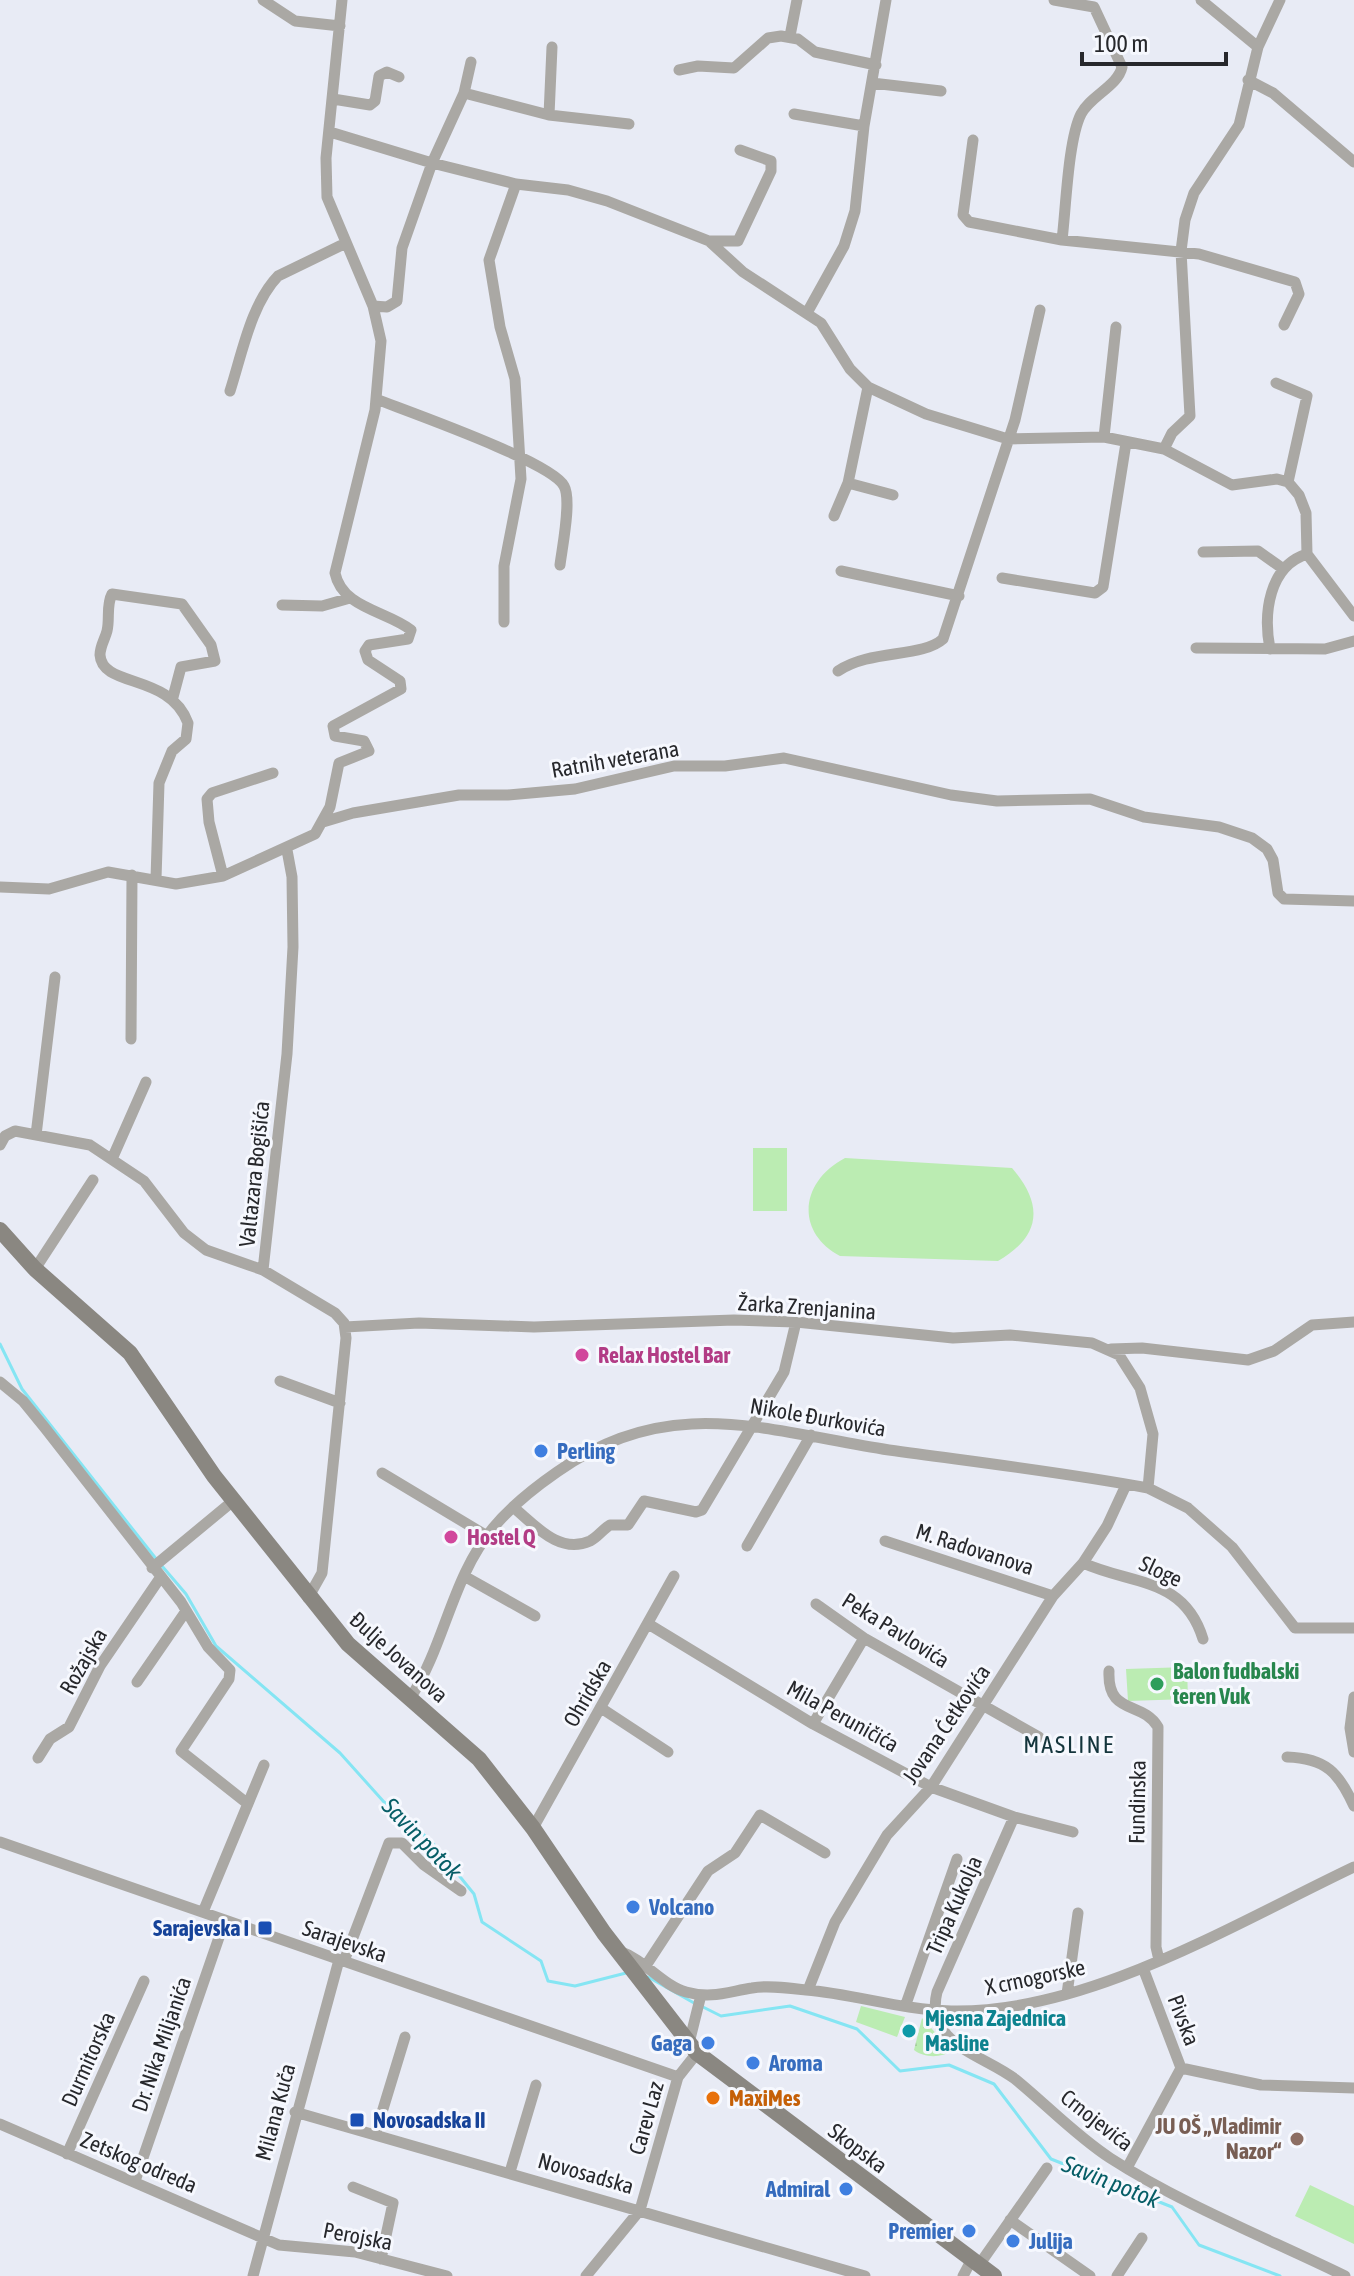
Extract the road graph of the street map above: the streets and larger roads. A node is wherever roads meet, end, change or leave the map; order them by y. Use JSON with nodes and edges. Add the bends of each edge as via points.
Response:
{"nodes":[{"id":1,"x":263,"y":0,"type":"edge"},
{"id":2,"x":342,"y":0,"type":"edge"},
{"id":3,"x":797,"y":0,"type":"edge"},
{"id":4,"x":886,"y":0,"type":"edge"},
{"id":5,"x":1054,"y":0,"type":"edge"},
{"id":6,"x":1201,"y":0,"type":"edge"},
{"id":7,"x":1280,"y":0,"type":"edge"},
{"id":8,"x":340,"y":26,"type":"junction"},
{"id":9,"x":790,"y":36,"type":"junction"},
{"id":10,"x":552,"y":47,"type":"dead end"},
{"id":11,"x":1258,"y":47,"type":"junction"},
{"id":12,"x":471,"y":62,"type":"dead end"},
{"id":13,"x":876,"y":65,"type":"junction"},
{"id":14,"x":679,"y":70,"type":"dead end"},
{"id":15,"x":399,"y":77,"type":"dead end"},
{"id":16,"x":1248,"y":80,"type":"junction"},
{"id":17,"x":872,"y":83,"type":"junction"},
{"id":18,"x":941,"y":91,"type":"dead end"},
{"id":19,"x":464,"y":93,"type":"junction"},
{"id":20,"x":333,"y":99,"type":"junction"},
{"id":21,"x":794,"y":114,"type":"dead end"},
{"id":22,"x":549,"y":115,"type":"junction"},
{"id":23,"x":629,"y":124,"type":"dead end"},
{"id":24,"x":864,"y":126,"type":"junction"},
{"id":25,"x":330,"y":132,"type":"junction"},
{"id":26,"x":973,"y":140,"type":"dead end"},
{"id":27,"x":740,"y":150,"type":"dead end"},
{"id":28,"x":1354,"y":162,"type":"edge"},
{"id":29,"x":432,"y":163,"type":"junction"},
{"id":30,"x":516,"y":184,"type":"junction"},
{"id":31,"x":1062,"y":240,"type":"junction"},
{"id":32,"x":709,"y":241,"type":"junction"},
{"id":33,"x":346,"y":243,"type":"junction"},
{"id":34,"x":1181,"y":251,"type":"junction"},
{"id":35,"x":373,"y":306,"type":"junction"},
{"id":36,"x":1040,"y":310,"type":"dead end"},
{"id":37,"x":808,"y":311,"type":"junction"},
{"id":38,"x":1284,"y":325,"type":"dead end"},
{"id":39,"x":1116,"y":327,"type":"dead end"},
{"id":40,"x":1276,"y":383,"type":"dead end"},
{"id":41,"x":868,"y":387,"type":"junction"},
{"id":42,"x":230,"y":391,"type":"dead end"},
{"id":43,"x":376,"y":399,"type":"junction"},
{"id":44,"x":1104,"y":437,"type":"junction"},
{"id":45,"x":1008,"y":439,"type":"junction"},
{"id":46,"x":1126,"y":443,"type":"junction"},
{"id":47,"x":1164,"y":449,"type":"junction"},
{"id":48,"x":518,"y":455,"type":"junction"},
{"id":49,"x":1288,"y":482,"type":"junction"},
{"id":50,"x":848,"y":483,"type":"junction"},
{"id":51,"x":893,"y":495,"type":"dead end"},
{"id":52,"x":834,"y":516,"type":"dead end"},
{"id":53,"x":1203,"y":552,"type":"dead end"},
{"id":54,"x":1307,"y":554,"type":"junction"},
{"id":55,"x":560,"y":565,"type":"dead end"},
{"id":56,"x":1282,"y":568,"type":"junction"},
{"id":57,"x":841,"y":571,"type":"dead end"},
{"id":58,"x":1002,"y":578,"type":"dead end"},
{"id":59,"x":959,"y":596,"type":"junction"},
{"id":60,"x":350,"y":598,"type":"junction"},
{"id":61,"x":282,"y":605,"type":"dead end"},
{"id":62,"x":1352,"y":609,"type":"edge"},
{"id":63,"x":504,"y":622,"type":"dead end"},
{"id":64,"x":1354,"y":641,"type":"edge"},
{"id":65,"x":1196,"y":648,"type":"dead end"},
{"id":66,"x":1270,"y":649,"type":"junction"},
{"id":67,"x":838,"y":671,"type":"dead end"},
{"id":68,"x":173,"y":697,"type":"junction"},
{"id":69,"x":273,"y":773,"type":"dead end"},
{"id":70,"x":323,"y":822,"type":"junction"},
{"id":71,"x":287,"y":850,"type":"junction"},
{"id":72,"x":132,"y":875,"type":"junction"},
{"id":73,"x":223,"y":876,"type":"junction"},
{"id":74,"x":156,"y":879,"type":"junction"},
{"id":75,"x":0,"y":887,"type":"edge"},
{"id":76,"x":1354,"y":901,"type":"edge"},
{"id":77,"x":55,"y":977,"type":"dead end"},
{"id":78,"x":131,"y":1039,"type":"dead end"},
{"id":79,"x":146,"y":1082,"type":"dead end"},
{"id":80,"x":36,"y":1135,"type":"junction"},
{"id":81,"x":0,"y":1145,"type":"edge"},
{"id":82,"x":112,"y":1159,"type":"junction"},
{"id":83,"x":93,"y":1180,"type":"dead end"},
{"id":84,"x":0,"y":1230,"type":"edge"},
{"id":85,"x":35,"y":1269,"type":"junction"},
{"id":86,"x":263,"y":1270,"type":"junction"},
{"id":87,"x":796,"y":1322,"type":"junction"},
{"id":88,"x":1354,"y":1322,"type":"edge"},
{"id":89,"x":345,"y":1327,"type":"junction"},
{"id":90,"x":1111,"y":1349,"type":"junction"},
{"id":91,"x":280,"y":1381,"type":"dead end"},
{"id":92,"x":0,"y":1382,"type":"edge"},
{"id":93,"x":340,"y":1403,"type":"junction"},
{"id":94,"x":755,"y":1425,"type":"junction"},
{"id":95,"x":811,"y":1435,"type":"junction"},
{"id":96,"x":382,"y":1473,"type":"dead end"},
{"id":97,"x":1126,"y":1485,"type":"junction"},
{"id":98,"x":1148,"y":1488,"type":"junction"},
{"id":99,"x":233,"y":1501,"type":"junction"},
{"id":100,"x":513,"y":1507,"type":"junction"},
{"id":101,"x":487,"y":1536,"type":"junction"},
{"id":102,"x":885,"y":1541,"type":"dead end"},
{"id":103,"x":747,"y":1546,"type":"dead end"},
{"id":104,"x":1083,"y":1563,"type":"junction"},
{"id":105,"x":157,"y":1564,"type":"junction"},
{"id":106,"x":464,"y":1576,"type":"junction"},
{"id":107,"x":674,"y":1576,"type":"dead end"},
{"id":108,"x":160,"y":1578,"type":"junction"},
{"id":109,"x":1053,"y":1596,"type":"junction"},
{"id":110,"x":308,"y":1598,"type":"junction"},
{"id":111,"x":816,"y":1604,"type":"dead end"},
{"id":112,"x":186,"y":1611,"type":"junction"},
{"id":113,"x":535,"y":1616,"type":"dead end"},
{"id":114,"x":650,"y":1625,"type":"junction"},
{"id":115,"x":1354,"y":1628,"type":"edge"},
{"id":116,"x":864,"y":1638,"type":"junction"},
{"id":117,"x":1203,"y":1639,"type":"dead end"},
{"id":118,"x":1109,"y":1671,"type":"dead end"},
{"id":119,"x":137,"y":1682,"type":"dead end"},
{"id":120,"x":411,"y":1697,"type":"junction"},
{"id":121,"x":1354,"y":1697,"type":"edge"},
{"id":122,"x":984,"y":1707,"type":"junction"},
{"id":123,"x":601,"y":1708,"type":"junction"},
{"id":124,"x":813,"y":1724,"type":"junction"},
{"id":125,"x":1039,"y":1737,"type":"dead end"},
{"id":126,"x":668,"y":1752,"type":"dead end"},
{"id":127,"x":1354,"y":1752,"type":"edge"},
{"id":128,"x":1287,"y":1757,"type":"dead end"},
{"id":129,"x":38,"y":1758,"type":"dead end"},
{"id":130,"x":264,"y":1765,"type":"dead end"},
{"id":131,"x":931,"y":1787,"type":"junction"},
{"id":132,"x":248,"y":1804,"type":"junction"},
{"id":133,"x":1354,"y":1806,"type":"edge"},
{"id":134,"x":1014,"y":1817,"type":"junction"},
{"id":135,"x":533,"y":1828,"type":"junction"},
{"id":136,"x":1073,"y":1832,"type":"dead end"},
{"id":137,"x":0,"y":1842,"type":"edge"},
{"id":138,"x":825,"y":1853,"type":"dead end"},
{"id":139,"x":957,"y":1859,"type":"dead end"},
{"id":140,"x":1354,"y":1867,"type":"edge"},
{"id":141,"x":461,"y":1891,"type":"dead end"},
{"id":142,"x":203,"y":1912,"type":"junction"},
{"id":143,"x":1078,"y":1913,"type":"dead end"},
{"id":144,"x":225,"y":1920,"type":"junction"},
{"id":145,"x":623,"y":1956,"type":"junction"},
{"id":146,"x":341,"y":1960,"type":"junction"},
{"id":147,"x":1159,"y":1960,"type":"junction"},
{"id":148,"x":647,"y":1964,"type":"junction"},
{"id":149,"x":1143,"y":1968,"type":"junction"},
{"id":150,"x":144,"y":1981,"type":"dead end"},
{"id":151,"x":808,"y":1990,"type":"junction"},
{"id":152,"x":1067,"y":1994,"type":"junction"},
{"id":153,"x":700,"y":1999,"type":"junction"},
{"id":154,"x":906,"y":2004,"type":"junction"},
{"id":155,"x":935,"y":2010,"type":"junction"},
{"id":156,"x":405,"y":2037,"type":"dead end"},
{"id":157,"x":693,"y":2048,"type":"junction"},
{"id":158,"x":1181,"y":2068,"type":"junction"},
{"id":159,"x":678,"y":2077,"type":"junction"},
{"id":160,"x":536,"y":2085,"type":"dead end"},
{"id":161,"x":1354,"y":2088,"type":"edge"},
{"id":162,"x":295,"y":2112,"type":"junction"},
{"id":163,"x":0,"y":2124,"type":"edge"},
{"id":164,"x":376,"y":2132,"type":"junction"},
{"id":165,"x":67,"y":2154,"type":"junction"},
{"id":166,"x":1047,"y":2168,"type":"dead end"},
{"id":167,"x":1127,"y":2168,"type":"junction"},
{"id":168,"x":510,"y":2172,"type":"junction"},
{"id":169,"x":135,"y":2181,"type":"junction"},
{"id":170,"x":353,"y":2187,"type":"dead end"},
{"id":171,"x":640,"y":2210,"type":"junction"},
{"id":172,"x":1010,"y":2220,"type":"junction"},
{"id":173,"x":264,"y":2236,"type":"junction"},
{"id":174,"x":1142,"y":2238,"type":"dead end"},
{"id":175,"x":381,"y":2259,"type":"junction"},
{"id":176,"x":976,"y":2262,"type":"junction"},
{"id":177,"x":253,"y":2276,"type":"edge"},
{"id":178,"x":447,"y":2276,"type":"edge"},
{"id":179,"x":586,"y":2276,"type":"edge"},
{"id":180,"x":865,"y":2276,"type":"edge"},
{"id":181,"x":963,"y":2276,"type":"edge"},
{"id":182,"x":994,"y":2276,"type":"edge"},
{"id":183,"x":1090,"y":2276,"type":"edge"},
{"id":184,"x":1117,"y":2276,"type":"edge"},
{"id":185,"x":1345,"y":2276,"type":"edge"}],
"edges":[{"from":1,"to":8,"type":"street","via":[[295,21]]},
{"from":2,"to":8,"type":"street"},
{"from":3,"to":9,"type":"street"},
{"from":4,"to":13,"type":"street"},
{"from":5,"to":31,"type":"street","via":[[1094,7],[1122,67],[1120,75],[1091,99],[1078,123]]},
{"from":6,"to":11,"type":"street"},
{"from":7,"to":11,"type":"street"},
{"from":8,"to":20,"type":"street"},
{"from":9,"to":13,"type":"street","via":[[815,52]]},
{"from":9,"to":14,"type":"street","via":[[768,38],[734,68]]},
{"from":10,"to":22,"type":"street"},
{"from":11,"to":16,"type":"street"},
{"from":12,"to":19,"type":"street"},
{"from":13,"to":17,"type":"street"},
{"from":15,"to":20,"type":"street","via":[[387,72],[379,76],[370,105]]},
{"from":16,"to":28,"type":"street","via":[[1273,93]]},
{"from":16,"to":34,"type":"street","via":[[1239,125],[1194,193]]},
{"from":17,"to":18,"type":"street"},
{"from":17,"to":24,"type":"street"},
{"from":19,"to":22,"type":"street"},
{"from":19,"to":29,"type":"street"},
{"from":20,"to":25,"type":"street"},
{"from":21,"to":24,"type":"street"},
{"from":22,"to":23,"type":"street"},
{"from":24,"to":37,"type":"street","via":[[855,211],[844,246]]},
{"from":25,"to":29,"type":"street"},
{"from":25,"to":33,"type":"street","via":[[327,197]]},
{"from":26,"to":31,"type":"street","via":[[965,219]]},
{"from":27,"to":32,"type":"street","via":[[771,161],[771,171],[738,241]]},
{"from":29,"to":30,"type":"street"},
{"from":29,"to":35,"type":"street","via":[[402,248],[399,297],[394,305]]},
{"from":30,"to":32,"type":"street","via":[[607,201]]},
{"from":30,"to":48,"type":"street","via":[[489,272],[515,379]]},
{"from":31,"to":34,"type":"street"},
{"from":32,"to":37,"type":"street","via":[[743,272]]},
{"from":33,"to":35,"type":"street"},
{"from":33,"to":42,"type":"street","via":[[278,276],[264,293]]},
{"from":34,"to":38,"type":"street","via":[[1295,282],[1299,294]]},
{"from":34,"to":47,"type":"street","via":[[1190,409]]},
{"from":35,"to":43,"type":"street","via":[[381,333]]},
{"from":36,"to":45,"type":"street"},
{"from":37,"to":41,"type":"street"},
{"from":39,"to":44,"type":"street"},
{"from":40,"to":49,"type":"street","via":[[1307,396]]},
{"from":41,"to":45,"type":"street","via":[[915,410]]},
{"from":41,"to":50,"type":"street"},
{"from":43,"to":48,"type":"street"},
{"from":43,"to":60,"type":"street","via":[[335,567],[338,583]]},
{"from":44,"to":45,"type":"street"},
{"from":44,"to":46,"type":"street"},
{"from":45,"to":59,"type":"street"},
{"from":46,"to":47,"type":"street"},
{"from":46,"to":58,"type":"street","via":[[1103,587],[1095,593]]},
{"from":47,"to":49,"type":"street","via":[[1232,485]]},
{"from":48,"to":55,"type":"street","via":[[543,466],[565,487]]},
{"from":48,"to":63,"type":"street","via":[[521,479],[504,566]]},
{"from":49,"to":54,"type":"street","via":[[1306,513]]},
{"from":50,"to":51,"type":"street"},
{"from":50,"to":52,"type":"street"},
{"from":53,"to":56,"type":"street","via":[[1258,551]]},
{"from":54,"to":56,"type":"street"},
{"from":54,"to":62,"type":"street"},
{"from":56,"to":66,"type":"street","via":[[1270,601]]},
{"from":57,"to":59,"type":"street"},
{"from":59,"to":67,"type":"street","via":[[937,644],[872,655]]},
{"from":60,"to":61,"type":"street","via":[[322,606]]},
{"from":60,"to":70,"type":"street","via":[[412,633],[408,639],[366,649],[367,659],[402,686],[333,726],[337,738],[364,741],[369,748],[364,756],[336,767]]},
{"from":64,"to":66,"type":"street","via":[[1325,649]]},
{"from":65,"to":66,"type":"street"},
{"from":68,"to":68,"type":"street","via":[[112,675],[104,667],[100,651],[112,594],[182,604],[205,634],[215,661],[181,667]]},
{"from":68,"to":74,"type":"street","via":[[189,729],[172,751],[159,783]]},
{"from":69,"to":73,"type":"street","via":[[207,799]]},
{"from":70,"to":71,"type":"street","name":"Ratnih veterana","via":[[315,834]]},
{"from":70,"to":76,"type":"street","name":"Ratnih veterana","via":[[459,795],[575,789],[674,766],[784,758],[951,795],[997,801],[1090,799],[1144,817],[1219,827],[1267,849],[1284,899]]},
{"from":71,"to":73,"type":"street","name":"Ratnih veterana"},
{"from":71,"to":86,"type":"street","name":"Valtazara Bogišića","via":[[293,912],[290,1008]]},
{"from":72,"to":74,"type":"street","name":"Ratnih veterana"},
{"from":72,"to":75,"type":"street","name":"Ratnih veterana","via":[[108,872],[41,890]]},
{"from":72,"to":78,"type":"street"},
{"from":73,"to":74,"type":"street","name":"Ratnih veterana","via":[[176,884]]},
{"from":77,"to":80,"type":"street"},
{"from":79,"to":82,"type":"street"},
{"from":80,"to":81,"type":"street","via":[[15,1131]]},
{"from":80,"to":82,"type":"street","via":[[79,1141]]},
{"from":82,"to":86,"type":"street","via":[[144,1181],[184,1233],[206,1250]]},
{"from":83,"to":85,"type":"street"},
{"from":84,"to":85,"type":"street","name":"Đulje Jovanova"},
{"from":85,"to":99,"type":"street","name":"Đulje Jovanova","via":[[130,1353]]},
{"from":86,"to":89,"type":"street","name":"Valtazara Bogišića","via":[[335,1313]]},
{"from":87,"to":89,"type":"street","name":"Žarka Zrenjanina"},
{"from":87,"to":90,"type":"street","name":"Žarka Zrenjanina","via":[[953,1338],[1068,1339]]},
{"from":87,"to":94,"type":"street","via":[[788,1363]]},
{"from":88,"to":90,"type":"street","name":"Žarka Zrenjanina","via":[[1312,1325],[1274,1351],[1248,1360]]},
{"from":89,"to":93,"type":"street"},
{"from":90,"to":98,"type":"street","via":[[1137,1380],[1149,1417],[1153,1451]]},
{"from":91,"to":93,"type":"street"},
{"from":92,"to":105,"type":"street","via":[[23,1401]]},
{"from":93,"to":110,"type":"street","via":[[322,1573]]},
{"from":94,"to":95,"type":"street","name":"Nikole Đurkovića"},
{"from":94,"to":100,"type":"street","name":"Nikole Đurkovića","via":[[676,1423],[633,1432],[581,1455]]},
{"from":94,"to":100,"type":"street","via":[[702,1510],[644,1501],[628,1525],[606,1527],[577,1545],[549,1537]]},
{"from":95,"to":97,"type":"street","name":"Nikole Đurkovića"},
{"from":95,"to":103,"type":"street"},
{"from":96,"to":101,"type":"street"},
{"from":97,"to":98,"type":"street","name":"Nikole Đurkovića"},
{"from":97,"to":104,"type":"street","name":"Jovana Ćetkovića"},
{"from":98,"to":115,"type":"street","name":"Nikole Đurkovića","via":[[1188,1508],[1232,1547],[1295,1628]]},
{"from":99,"to":105,"type":"street"},
{"from":99,"to":110,"type":"street","name":"Đulje Jovanova"},
{"from":100,"to":101,"type":"street","name":"Nikole Đurkovića"},
{"from":101,"to":106,"type":"street","name":"Nikole Đurkovića"},
{"from":102,"to":109,"type":"street","name":"M. Radovanova"},
{"from":104,"to":109,"type":"street","name":"Jovana Ćetkovića"},
{"from":104,"to":117,"type":"street","name":"Sloge","via":[[1165,1590],[1193,1611]]},
{"from":105,"to":108,"type":"street"},
{"from":106,"to":113,"type":"street"},
{"from":106,"to":120,"type":"street","name":"Nikole Đurkovića"},
{"from":107,"to":114,"type":"street","name":"Ohridska"},
{"from":108,"to":112,"type":"street"},
{"from":108,"to":129,"type":"street","name":"Rožajska","via":[[100,1666],[69,1727],[50,1739]]},
{"from":109,"to":122,"type":"street","name":"Jovana Ćetkovića"},
{"from":110,"to":120,"type":"street","name":"Đulje Jovanova","via":[[348,1644]]},
{"from":111,"to":116,"type":"street","name":"Peka Pavlovića"},
{"from":112,"to":119,"type":"street"},
{"from":112,"to":132,"type":"street","via":[[230,1676],[182,1754]]},
{"from":114,"to":123,"type":"street","name":"Ohridska"},
{"from":114,"to":124,"type":"street","name":"Mila Peruničića"},
{"from":116,"to":122,"type":"street","name":"Peka Pavlovića"},
{"from":116,"to":124,"type":"street"},
{"from":118,"to":147,"type":"street","name":"Fundinska","via":[[1108,1688],[1116,1700],[1158,1727]]},
{"from":120,"to":135,"type":"street","name":"Đulje Jovanova","via":[[479,1759]]},
{"from":121,"to":127,"type":"street"},
{"from":122,"to":125,"type":"street","name":"Peka Pavlovića"},
{"from":122,"to":131,"type":"street","name":"Jovana Ćetkovića"},
{"from":123,"to":126,"type":"street"},
{"from":123,"to":135,"type":"street","name":"Ohridska"},
{"from":124,"to":131,"type":"street","name":"Mila Peruničića"},
{"from":128,"to":133,"type":"street","via":[[1306,1757],[1338,1774]]},
{"from":130,"to":132,"type":"street"},
{"from":131,"to":134,"type":"street","name":"Mila Peruničića"},
{"from":131,"to":151,"type":"street","name":"Jovana Ćetkovića","via":[[887,1835],[835,1922]]},
{"from":132,"to":142,"type":"street"},
{"from":134,"to":136,"type":"street","name":"Mila Peruničića"},
{"from":134,"to":155,"type":"street","name":"Tripa Kukolja","via":[[937,1992]]},
{"from":135,"to":145,"type":"street","name":"Đulje Jovanova"},
{"from":137,"to":142,"type":"street","name":"Sarajevska"},
{"from":138,"to":148,"type":"street","via":[[760,1815],[735,1853],[708,1871]]},
{"from":139,"to":154,"type":"street"},
{"from":140,"to":147,"type":"street","name":"X crnogorske"},
{"from":141,"to":146,"type":"street","name":"Milana Kuča","via":[[402,1843],[389,1843]]},
{"from":142,"to":144,"type":"street","name":"Sarajevska"},
{"from":143,"to":152,"type":"street"},
{"from":144,"to":146,"type":"street","name":"Sarajevska"},
{"from":144,"to":169,"type":"street","name":"Dr. Nika Miljanića"},
{"from":145,"to":148,"type":"street"},
{"from":145,"to":157,"type":"street","name":"Đulje Jovanova"},
{"from":146,"to":159,"type":"street","name":"Sarajevska"},
{"from":146,"to":162,"type":"street","name":"Milana Kuča"},
{"from":147,"to":149,"type":"street","name":"X crnogorske"},
{"from":148,"to":153,"type":"street"},
{"from":149,"to":152,"type":"street","name":"X crnogorske"},
{"from":149,"to":158,"type":"street","name":"Pivska"},
{"from":150,"to":165,"type":"street","name":"Durmitorska"},
{"from":151,"to":153,"type":"street","name":"X crnogorske","via":[[754,1987]]},
{"from":151,"to":154,"type":"street","name":"X crnogorske"},
{"from":152,"to":155,"type":"street","name":"X crnogorske","via":[[992,2008]]},
{"from":153,"to":157,"type":"street"},
{"from":154,"to":155,"type":"street","name":"X crnogorske"},
{"from":155,"to":167,"type":"street","name":"Crnojevića","via":[[953,2042],[1013,2078]]},
{"from":156,"to":164,"type":"street"},
{"from":157,"to":159,"type":"street","name":"Carev Laz"},
{"from":157,"to":176,"type":"street","name":"Skopska"},
{"from":158,"to":161,"type":"street","via":[[1261,2085]]},
{"from":158,"to":167,"type":"street","name":"Pivska"},
{"from":159,"to":171,"type":"street","name":"Carev Laz"},
{"from":160,"to":168,"type":"street"},
{"from":162,"to":164,"type":"street","name":"Novosadska"},
{"from":162,"to":173,"type":"street","name":"Milana Kuča"},
{"from":163,"to":165,"type":"street","name":"Zetskog odreda"},
{"from":164,"to":168,"type":"street","name":"Novosadska"},
{"from":165,"to":169,"type":"street","name":"Zetskog odreda"},
{"from":166,"to":172,"type":"street"},
{"from":167,"to":185,"type":"street","name":"Crnojevića"},
{"from":168,"to":171,"type":"street","name":"Novosadska"},
{"from":169,"to":173,"type":"street","name":"Zetskog odreda"},
{"from":170,"to":175,"type":"street","via":[[393,2203]]},
{"from":171,"to":179,"type":"street","name":"Carev Laz"},
{"from":171,"to":180,"type":"street","name":"Novosadska"},
{"from":172,"to":176,"type":"street"},
{"from":172,"to":183,"type":"street"},
{"from":173,"to":175,"type":"street","name":"Perojska","via":[[289,2247],[326,2247]]},
{"from":173,"to":177,"type":"street","name":"Milana Kuča"},
{"from":174,"to":184,"type":"street"},
{"from":175,"to":178,"type":"street","name":"Perojska"},
{"from":176,"to":181,"type":"street"},
{"from":176,"to":182,"type":"street","name":"Skopska"}]}
